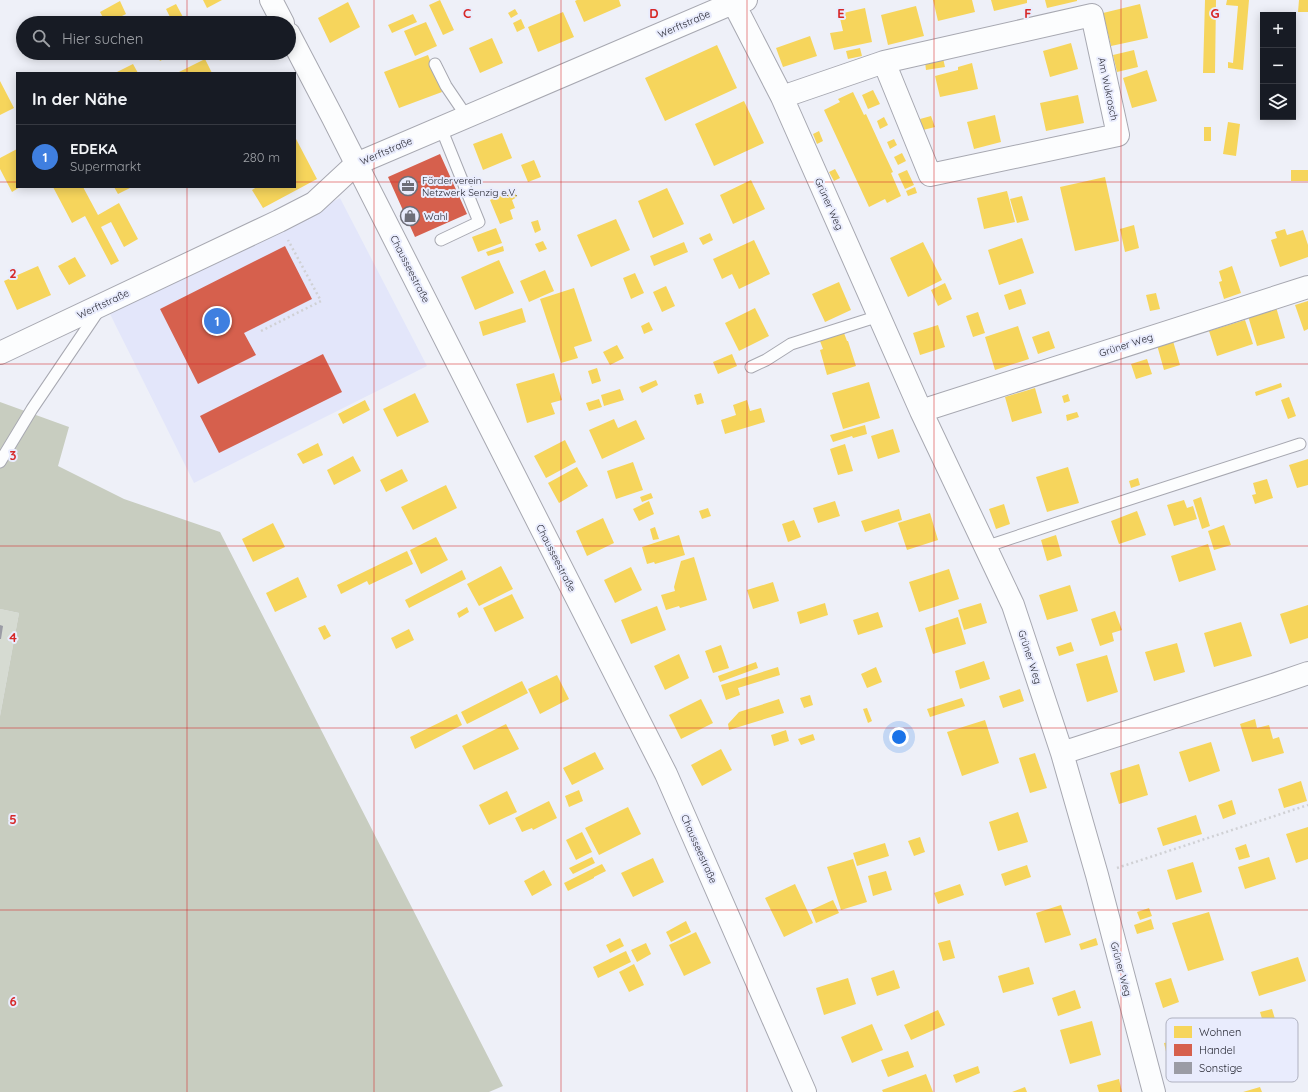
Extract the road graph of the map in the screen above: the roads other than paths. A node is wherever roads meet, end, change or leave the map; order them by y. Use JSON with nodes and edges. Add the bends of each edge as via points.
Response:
{"nodes":[{"id":1,"x":271,"y":0,"type":"edge"},
{"id":2,"x":737,"y":1,"type":"edge"},
{"id":3,"x":280,"y":16,"type":"edge"},
{"id":4,"x":296,"y":47,"type":"edge"},
{"id":5,"x":884,"y":62,"type":"junction"},
{"id":6,"x":435,"y":64,"type":"dead end"},
{"id":7,"x":782,"y":97,"type":"junction"},
{"id":8,"x":466,"y":117,"type":"junction"},
{"id":9,"x":441,"y":128,"type":"junction"},
{"id":10,"x":356,"y":164,"type":"junction"},
{"id":11,"x":441,"y":240,"type":"dead end"},
{"id":12,"x":1308,"y":287,"type":"edge"},
{"id":13,"x":104,"y":303,"type":"junction"},
{"id":14,"x":879,"y":316,"type":"junction"},
{"id":15,"x":0,"y":353,"type":"edge"},
{"id":16,"x":752,"y":367,"type":"dead end"},
{"id":17,"x":921,"y":411,"type":"junction"},
{"id":18,"x":1300,"y":444,"type":"dead end"},
{"id":19,"x":0,"y":462,"type":"edge"},
{"id":20,"x":985,"y":547,"type":"junction"},
{"id":21,"x":1308,"y":673,"type":"edge"},
{"id":22,"x":1062,"y":753,"type":"junction"},
{"id":23,"x":805,"y":1092,"type":"edge"},
{"id":24,"x":1154,"y":1092,"type":"edge"}],
"edges":[{"from":1,"to":3,"type":"street"},
{"from":2,"to":7,"type":"street","name":"Grüner Weg"},
{"from":2,"to":8,"type":"street","name":"Werftstraße"},
{"from":4,"to":10,"type":"street","name":"Chausseestraße"},
{"from":5,"to":5,"type":"street","name":"Am Wukrosch","via":[[1092,15],[1118,135],[930,175]]},
{"from":5,"to":7,"type":"street","name":"Am Wukrosch"},
{"from":6,"to":8,"type":"lane"},
{"from":7,"to":14,"type":"street","name":"Grüner Weg"},
{"from":8,"to":9,"type":"street","name":"Werftstraße"},
{"from":9,"to":10,"type":"street","name":"Werftstraße"},
{"from":9,"to":11,"type":"lane","via":[[479,222]]},
{"from":10,"to":13,"type":"street","name":"Werftstraße","via":[[314,203]]},
{"from":10,"to":23,"type":"street","name":"Chausseestraße","via":[[666,774]]},
{"from":12,"to":17,"type":"street","name":"Grüner Weg"},
{"from":13,"to":15,"type":"street","name":"Werftstraße"},
{"from":13,"to":19,"type":"lane","via":[[32,409]]},
{"from":14,"to":16,"type":"lane","via":[[791,344]]},
{"from":14,"to":17,"type":"street","name":"Grüner Weg"},
{"from":17,"to":20,"type":"street","name":"Grüner Weg"},
{"from":18,"to":20,"type":"lane"},
{"from":20,"to":22,"type":"street","name":"Grüner Weg","via":[[1012,605]]},
{"from":21,"to":22,"type":"street"},
{"from":22,"to":24,"type":"street","name":"Grüner Weg"}]}
